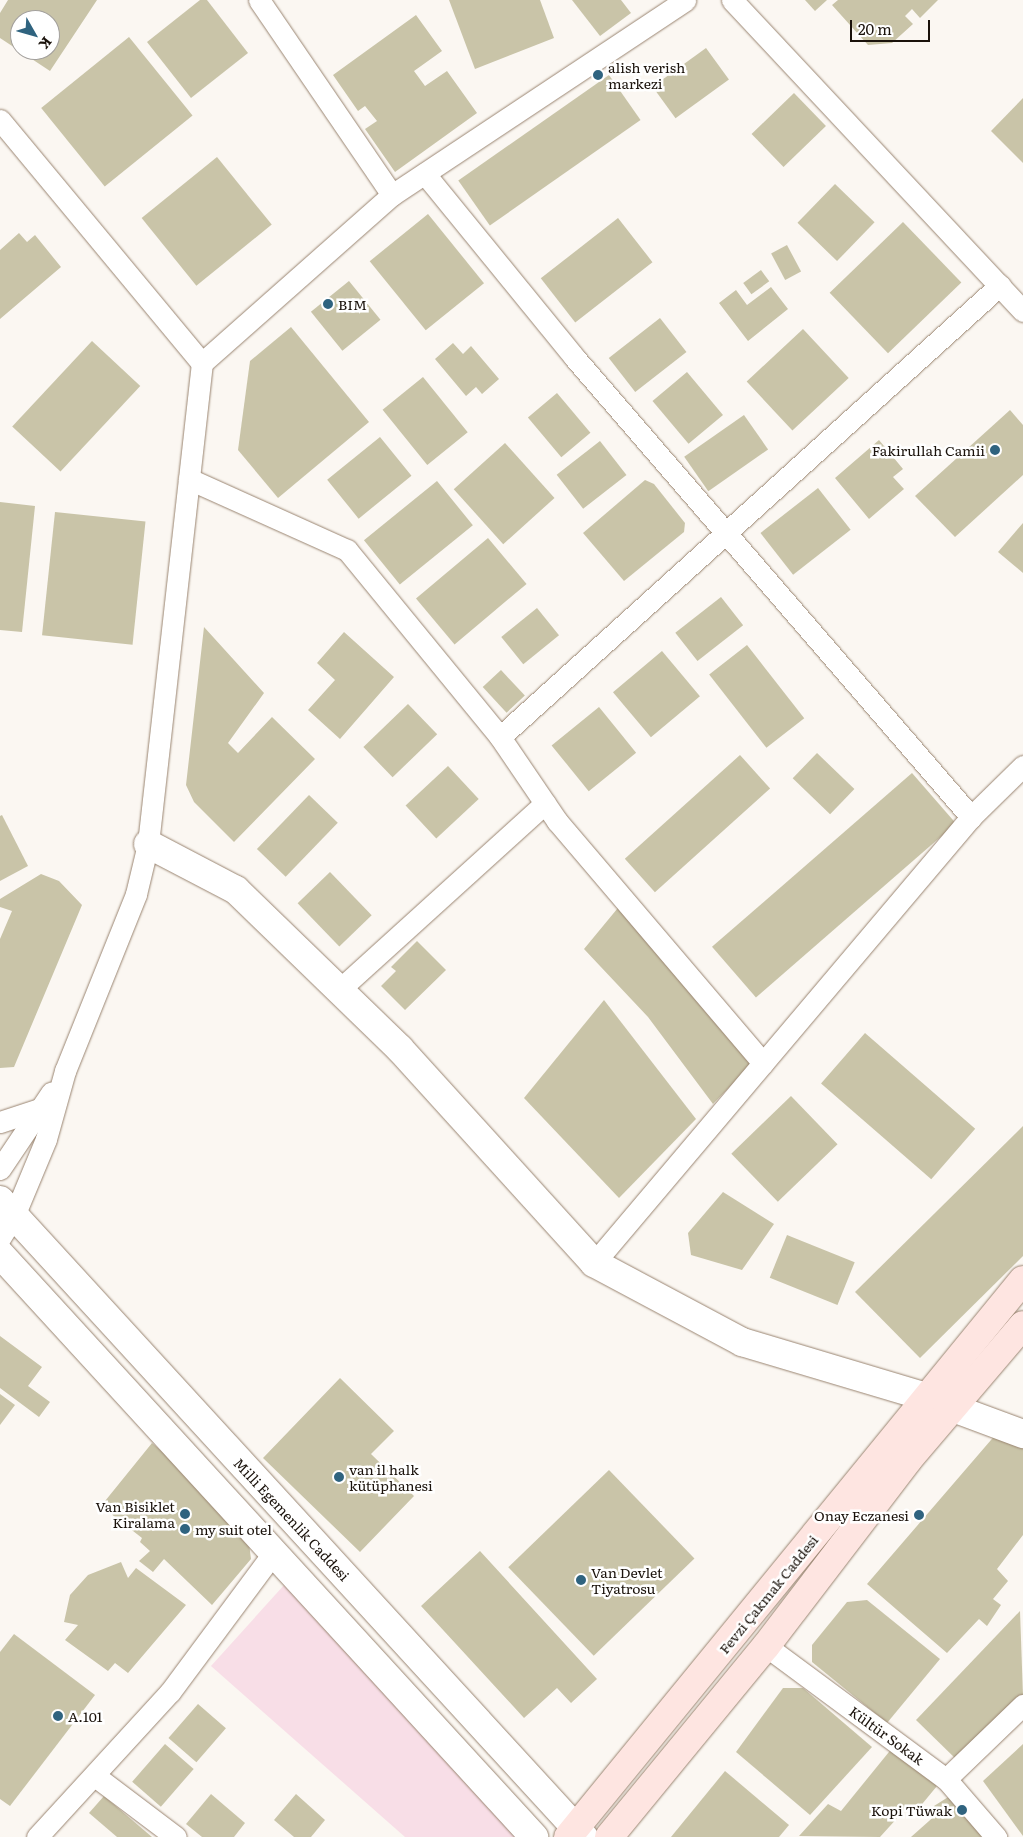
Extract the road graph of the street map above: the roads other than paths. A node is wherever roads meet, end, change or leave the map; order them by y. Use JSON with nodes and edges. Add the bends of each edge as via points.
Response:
{"nodes":[{"id":1,"x":258,"y":0,"type":"edge"},
{"id":2,"x":685,"y":0,"type":"edge"},
{"id":3,"x":732,"y":0,"type":"edge"},
{"id":4,"x":0,"y":120,"type":"edge"},
{"id":5,"x":425,"y":174,"type":"junction"},
{"id":6,"x":392,"y":195,"type":"junction"},
{"id":7,"x":1000,"y":285,"type":"junction"},
{"id":8,"x":1023,"y":311,"type":"edge"},
{"id":9,"x":202,"y":363,"type":"junction"},
{"id":10,"x":189,"y":479,"type":"junction"},
{"id":11,"x":728,"y":533,"type":"junction"},
{"id":12,"x":500,"y":737,"type":"junction"},
{"id":13,"x":1023,"y":766,"type":"edge"},
{"id":14,"x":545,"y":803,"type":"junction"},
{"id":15,"x":971,"y":817,"type":"junction"},
{"id":16,"x":148,"y":844,"type":"junction"},
{"id":17,"x":339,"y":990,"type":"junction"},
{"id":18,"x":763,"y":1063,"type":"junction"},
{"id":19,"x":64,"y":1071,"type":"junction"},
{"id":20,"x":42,"y":1108,"type":"junction"},
{"id":21,"x":0,"y":1122,"type":"edge"},
{"id":22,"x":0,"y":1169,"type":"edge"},
{"id":23,"x":5,"y":1218,"type":"edge"},
{"id":24,"x":0,"y":1254,"type":"edge"},
{"id":25,"x":594,"y":1263,"type":"junction"},
{"id":26,"x":1023,"y":1280,"type":"edge"},
{"id":27,"x":1023,"y":1325,"type":"edge"},
{"id":28,"x":926,"y":1396,"type":"junction"},
{"id":29,"x":953,"y":1408,"type":"junction"},
{"id":30,"x":1023,"y":1434,"type":"edge"},
{"id":31,"x":274,"y":1552,"type":"junction"},
{"id":32,"x":766,"y":1646,"type":"junction"},
{"id":33,"x":1023,"y":1705,"type":"edge"},
{"id":34,"x":95,"y":1776,"type":"junction"},
{"id":35,"x":946,"y":1779,"type":"junction"},
{"id":36,"x":576,"y":1834,"type":"edge"},
{"id":37,"x":37,"y":1837,"type":"edge"},
{"id":38,"x":176,"y":1837,"type":"edge"},
{"id":39,"x":534,"y":1837,"type":"edge"},
{"id":40,"x":609,"y":1837,"type":"edge"},
{"id":41,"x":996,"y":1837,"type":"edge"}],
"edges":[{"from":1,"to":6,"type":"street"},
{"from":2,"to":5,"type":"street"},
{"from":3,"to":7,"type":"street"},
{"from":4,"to":9,"type":"street"},
{"from":5,"to":6,"type":"street"},
{"from":5,"to":11,"type":"street","via":[[574,357]]},
{"from":6,"to":9,"type":"street"},
{"from":7,"to":8,"type":"street"},
{"from":7,"to":11,"type":"street"},
{"from":9,"to":10,"type":"street"},
{"from":10,"to":12,"type":"street","via":[[347,550]]},
{"from":10,"to":16,"type":"street"},
{"from":11,"to":12,"type":"street"},
{"from":11,"to":15,"type":"street"},
{"from":12,"to":14,"type":"street"},
{"from":13,"to":15,"type":"street"},
{"from":14,"to":17,"type":"street"},
{"from":14,"to":18,"type":"street"},
{"from":15,"to":18,"type":"street"},
{"from":16,"to":17,"type":"street","via":[[236,890]]},
{"from":16,"to":19,"type":"street","via":[[136,894]]},
{"from":17,"to":25,"type":"street","via":[[400,1049]]},
{"from":18,"to":25,"type":"street"},
{"from":19,"to":20,"type":"street"},
{"from":19,"to":23,"type":"street","via":[[46,1139]]},
{"from":20,"to":21,"type":"street"},
{"from":20,"to":22,"type":"street"},
{"from":23,"to":36,"type":"street","name":"Milli Egemenlik Caddesi"},
{"from":24,"to":31,"type":"street"},
{"from":25,"to":28,"type":"street","via":[[742,1342]]},
{"from":26,"to":28,"type":"main road","name":"Fevzi Çakmak Caddesi"},
{"from":27,"to":29,"type":"main road","name":"Fevzi Çakmak Caddesi"},
{"from":28,"to":36,"type":"main road","name":"Fevzi Çakmak Caddesi"},
{"from":29,"to":30,"type":"street"},
{"from":29,"to":32,"type":"main road","name":"Fevzi Çakmak Caddesi"},
{"from":31,"to":34,"type":"street","via":[[170,1692]]},
{"from":31,"to":39,"type":"street"},
{"from":32,"to":35,"type":"street","name":"Kültür Sokak"},
{"from":32,"to":40,"type":"main road","name":"Fevzi Çakmak Caddesi"},
{"from":33,"to":35,"type":"street"},
{"from":34,"to":37,"type":"street"},
{"from":34,"to":38,"type":"street"},
{"from":35,"to":41,"type":"street","name":"Kültür Sokak"}]}
